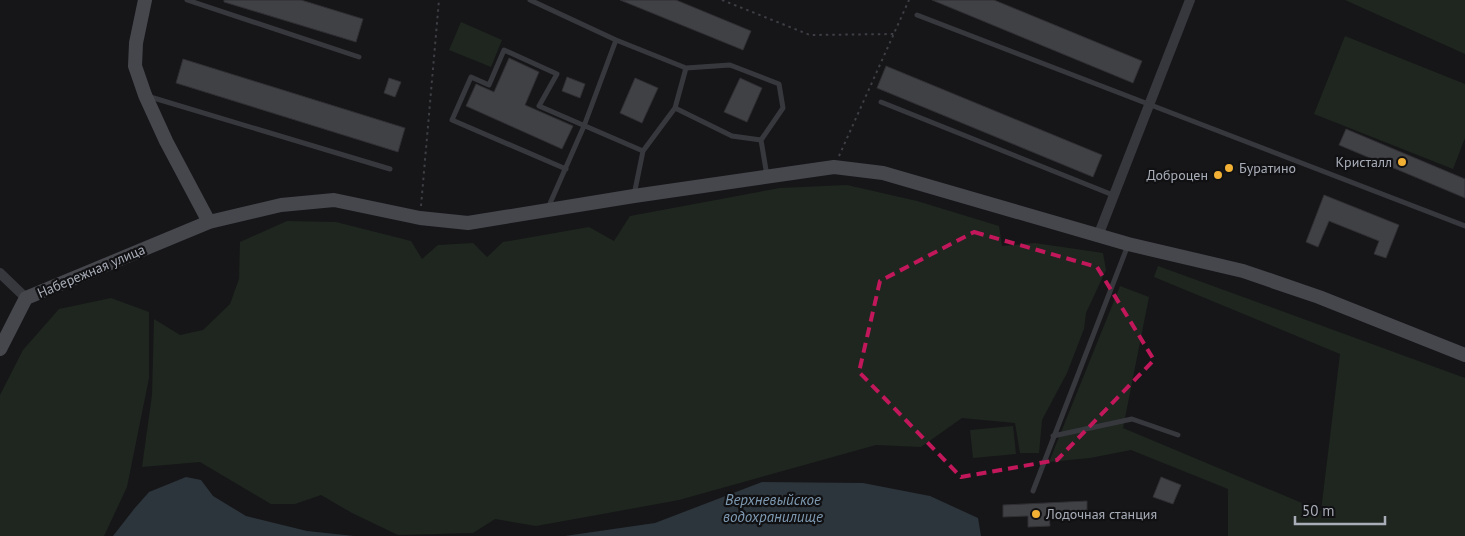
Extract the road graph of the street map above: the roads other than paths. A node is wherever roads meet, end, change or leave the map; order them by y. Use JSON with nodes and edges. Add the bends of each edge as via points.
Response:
{"nodes":[{"id":1,"x":145,"y":0,"type":"edge"},
{"id":2,"x":187,"y":0,"type":"edge"},
{"id":3,"x":530,"y":0,"type":"edge"},
{"id":4,"x":1187,"y":1,"type":"edge"},
{"id":5,"x":918,"y":16,"type":"dead end"},
{"id":6,"x":616,"y":40,"type":"junction"},
{"id":7,"x":359,"y":56,"type":"dead end"},
{"id":8,"x":686,"y":68,"type":"junction"},
{"id":9,"x":144,"y":95,"type":"junction"},
{"id":10,"x":881,"y":102,"type":"dead end"},
{"id":11,"x":1150,"y":106,"type":"junction"},
{"id":12,"x":675,"y":108,"type":"junction"},
{"id":13,"x":584,"y":126,"type":"junction"},
{"id":14,"x":761,"y":140,"type":"junction"},
{"id":15,"x":643,"y":151,"type":"junction"},
{"id":16,"x":390,"y":169,"type":"dead end"},
{"id":17,"x":566,"y":169,"type":"junction"},
{"id":18,"x":767,"y":176,"type":"junction"},
{"id":19,"x":1113,"y":195,"type":"junction"},
{"id":20,"x":634,"y":196,"type":"junction"},
{"id":21,"x":547,"y":211,"type":"junction"},
{"id":22,"x":209,"y":222,"type":"junction"},
{"id":23,"x":1465,"y":226,"type":"edge"},
{"id":24,"x":1098,"y":236,"type":"junction"},
{"id":25,"x":1128,"y":244,"type":"junction"},
{"id":26,"x":0,"y":273,"type":"edge"},
{"id":27,"x":26,"y":298,"type":"junction"},
{"id":28,"x":0,"y":349,"type":"edge"},
{"id":29,"x":1465,"y":355,"type":"edge"},
{"id":30,"x":1178,"y":435,"type":"dead end"},
{"id":31,"x":1053,"y":436,"type":"junction"},
{"id":32,"x":1033,"y":490,"type":"dead end"}],
"edges":[{"from":1,"to":9,"type":"street","via":[[135,66]]},
{"from":2,"to":7,"type":"lane"},
{"from":3,"to":6,"type":"lane"},
{"from":4,"to":11,"type":"street"},
{"from":5,"to":11,"type":"lane"},
{"from":6,"to":8,"type":"lane"},
{"from":6,"to":13,"type":"lane"},
{"from":8,"to":12,"type":"lane"},
{"from":8,"to":14,"type":"lane","via":[[730,65],[779,84],[783,108]]},
{"from":9,"to":16,"type":"lane"},
{"from":9,"to":22,"type":"street"},
{"from":10,"to":19,"type":"lane"},
{"from":11,"to":19,"type":"street"},
{"from":11,"to":23,"type":"lane"},
{"from":12,"to":14,"type":"lane","via":[[732,136]]},
{"from":12,"to":15,"type":"lane"},
{"from":13,"to":15,"type":"lane"},
{"from":13,"to":17,"type":"lane"},
{"from":13,"to":17,"type":"lane","via":[[539,106],[556,74],[504,50],[489,85],[471,77],[452,120]]},
{"from":14,"to":18,"type":"lane"},
{"from":15,"to":20,"type":"lane"},
{"from":17,"to":21,"type":"lane"},
{"from":18,"to":20,"type":"street","name":"Набережная улица"},
{"from":18,"to":24,"type":"street","name":"Набережная улица","via":[[834,167],[883,173]]},
{"from":19,"to":24,"type":"street"},
{"from":20,"to":21,"type":"street","name":"Набережная улица"},
{"from":21,"to":22,"type":"street","name":"Набережная улица","via":[[468,223],[420,218],[334,200],[281,205]]},
{"from":22,"to":27,"type":"street","name":"Набережная улица"},
{"from":24,"to":25,"type":"street","name":"Набережная улица"},
{"from":25,"to":29,"type":"street","name":"Набережная улица","via":[[1252,274]]},
{"from":25,"to":31,"type":"lane"},
{"from":26,"to":27,"type":"street"},
{"from":27,"to":28,"type":"street","name":"Набережная улица"},
{"from":30,"to":31,"type":"lane","via":[[1132,418]]},
{"from":31,"to":32,"type":"lane"}]}
